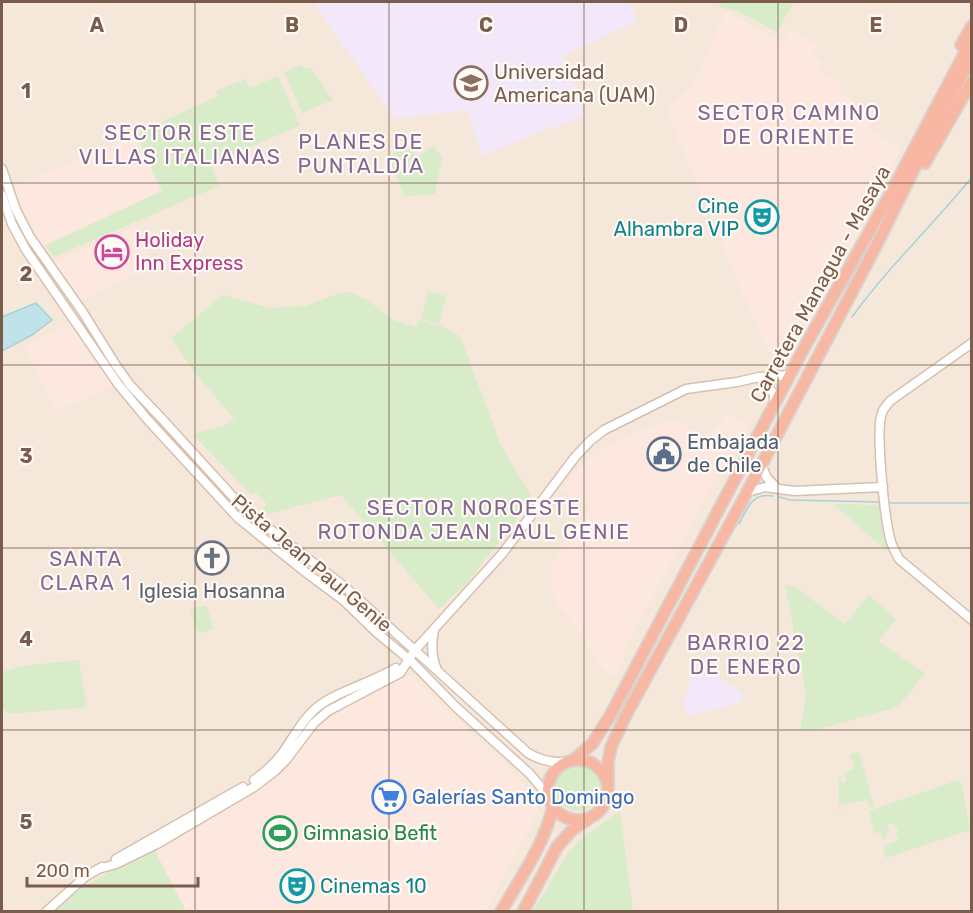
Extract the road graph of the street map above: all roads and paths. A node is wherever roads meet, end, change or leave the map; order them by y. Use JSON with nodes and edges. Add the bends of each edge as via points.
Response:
{"nodes":[{"id":1,"x":972,"y":26,"type":"edge"},
{"id":2,"x":972,"y":39,"type":"edge"},
{"id":3,"x":972,"y":58,"type":"edge"},
{"id":4,"x":972,"y":81,"type":"edge"},
{"id":5,"x":2,"y":169,"type":"edge"},
{"id":6,"x":4,"y":184,"type":"edge"},
{"id":7,"x":2,"y":195,"type":"edge"},
{"id":8,"x":19,"y":238,"type":"junction"},
{"id":9,"x":876,"y":246,"type":"junction"},
{"id":10,"x":860,"y":247,"type":"junction"},
{"id":11,"x":972,"y":343,"type":"edge"},
{"id":12,"x":790,"y":375,"type":"junction"},
{"id":13,"x":759,"y":377,"type":"junction"},
{"id":14,"x":774,"y":405,"type":"junction"},
{"id":15,"x":761,"y":464,"type":"junction"},
{"id":16,"x":883,"y":487,"type":"junction"},
{"id":17,"x":778,"y":489,"type":"junction"},
{"id":18,"x":747,"y":492,"type":"junction"},
{"id":19,"x":972,"y":620,"type":"edge"},
{"id":20,"x":435,"y":628,"type":"junction"},
{"id":21,"x":396,"y":649,"type":"junction"},
{"id":22,"x":415,"y":650,"type":"junction"},
{"id":23,"x":408,"y":659,"type":"junction"},
{"id":24,"x":395,"y":672,"type":"junction"},
{"id":25,"x":438,"y":673,"type":"junction"},
{"id":26,"x":424,"y":675,"type":"junction"},
{"id":27,"x":569,"y":762,"type":"junction"},
{"id":28,"x":606,"y":780,"type":"junction"},
{"id":29,"x":551,"y":801,"type":"junction"},
{"id":30,"x":589,"y":818,"type":"junction"},
{"id":31,"x":179,"y":824,"type":"junction"},
{"id":32,"x":157,"y":844,"type":"junction"},
{"id":33,"x":98,"y":869,"type":"junction"},
{"id":34,"x":46,"y":912,"type":"edge"},
{"id":35,"x":501,"y":912,"type":"edge"},
{"id":36,"x":522,"y":912,"type":"edge"}],
"edges":[{"from":1,"to":10,"type":"highway","via":[[891,179]]},
{"from":2,"to":10,"type":"highway","name":"Carretera Managua - Masaya"},
{"from":3,"to":9,"type":"highway","name":"Carretera Managua - Masaya"},
{"from":4,"to":9,"type":"highway","name":"Carretera Managua - Masaya"},
{"from":5,"to":6,"type":"street","name":"Pista Jean Paul Genie"},
{"from":6,"to":8,"type":"street"},
{"from":6,"to":22,"type":"street","name":"Pista Jean Paul Genie","via":[[30,237],[130,385],[245,510],[345,587]]},
{"from":7,"to":8,"type":"street","name":"Pista Jean Paul Genie"},
{"from":8,"to":21,"type":"street","name":"Pista Jean Paul Genie","via":[[118,384],[180,456],[238,518],[343,600]]},
{"from":9,"to":15,"type":"highway","name":"Carretera Managua - Masaya"},
{"from":10,"to":12,"type":"highway","name":"Carretera Managua - Masaya"},
{"from":11,"to":16,"type":"street","via":[[890,401],[882,412],[879,425]]},
{"from":12,"to":13,"type":"street"},
{"from":12,"to":14,"type":"highway","name":"Carretera Managua - Masaya"},
{"from":13,"to":14,"type":"street","via":[[774,394]]},
{"from":13,"to":20,"type":"street","via":[[687,389],[604,430],[575,457],[502,554]]},
{"from":14,"to":27,"type":"highway","name":"Carretera Managua - Masaya","via":[[605,724],[592,744]]},
{"from":15,"to":17,"type":"street"},
{"from":15,"to":18,"type":"highway","name":"Carretera Managua - Masaya"},
{"from":16,"to":17,"type":"street"},
{"from":16,"to":19,"type":"street","via":[[890,540],[899,559]]},
{"from":17,"to":18,"type":"street"},
{"from":18,"to":28,"type":"highway","name":"Carretera Managua - Masaya","via":[[622,724],[611,747]]},
{"from":20,"to":22,"type":"street"},
{"from":20,"to":25,"type":"street","via":[[431,649]]},
{"from":21,"to":23,"type":"street","name":"Pista Jean Paul Genie"},
{"from":21,"to":24,"type":"street"},
{"from":22,"to":23,"type":"street"},
{"from":22,"to":25,"type":"street","name":"Pista Jean Paul Genie"},
{"from":23,"to":24,"type":"street"},
{"from":23,"to":26,"type":"street","name":"Pista Jean Paul Genie"},
{"from":24,"to":26,"type":"street"},
{"from":24,"to":31,"type":"street","via":[[318,706],[262,775]]},
{"from":24,"to":32,"type":"street","via":[[328,711],[265,779]]},
{"from":25,"to":27,"type":"street","name":"Pista Jean Paul Genie","via":[[528,753],[544,761]]},
{"from":26,"to":29,"type":"street","name":"Pista Jean Paul Genie","via":[[530,774]]},
{"from":27,"to":28,"type":"highway","via":[[592,763]]},
{"from":27,"to":29,"type":"highway","via":[[551,776]]},
{"from":28,"to":30,"type":"highway","via":[[608,795],[604,805]]},
{"from":29,"to":30,"type":"highway","via":[[560,814],[579,820]]},
{"from":29,"to":35,"type":"highway","via":[[550,819],[541,841]]},
{"from":30,"to":36,"type":"highway","via":[[557,847]]},
{"from":31,"to":32,"type":"street","via":[[158,839]]},
{"from":31,"to":33,"type":"street"},
{"from":32,"to":33,"type":"street"},
{"from":33,"to":34,"type":"street"}]}
